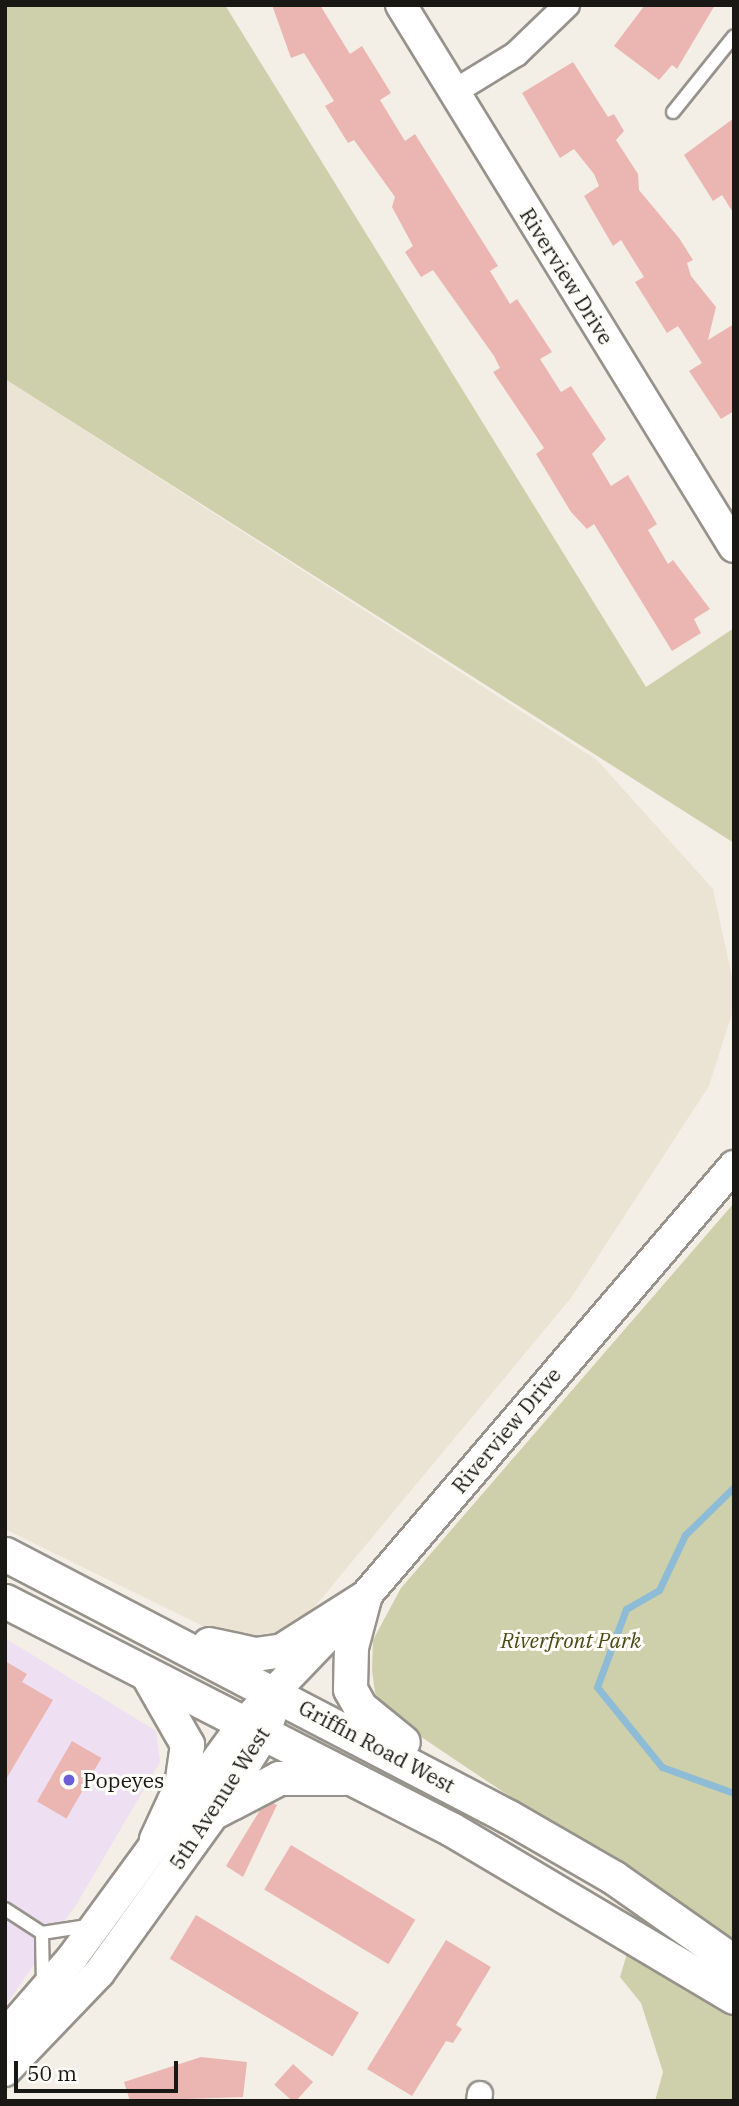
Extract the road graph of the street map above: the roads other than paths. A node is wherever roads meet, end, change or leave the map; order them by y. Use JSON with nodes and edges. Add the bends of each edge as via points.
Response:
{"nodes":[{"id":1,"x":401,"y":5,"type":"edge"},
{"id":2,"x":567,"y":5,"type":"edge"},
{"id":3,"x":734,"y":36,"type":"edge"},
{"id":4,"x":454,"y":92,"type":"junction"},
{"id":5,"x":673,"y":112,"type":"dead end"},
{"id":6,"x":734,"y":547,"type":"edge"},
{"id":7,"x":734,"y":1166,"type":"edge"},
{"id":8,"x":5,"y":1554,"type":"edge"},
{"id":9,"x":364,"y":1598,"type":"junction"},
{"id":10,"x":5,"y":1601,"type":"edge"},
{"id":11,"x":162,"y":1632,"type":"junction"},
{"id":12,"x":145,"y":1671,"type":"junction"},
{"id":13,"x":278,"y":1693,"type":"junction"},
{"id":14,"x":255,"y":1727,"type":"junction"},
{"id":15,"x":354,"y":1778,"type":"junction"},
{"id":16,"x":458,"y":1789,"type":"junction"},
{"id":17,"x":216,"y":1811,"type":"junction"},
{"id":18,"x":156,"y":1839,"type":"junction"},
{"id":19,"x":5,"y":1909,"type":"edge"},
{"id":20,"x":100,"y":1921,"type":"junction"},
{"id":21,"x":42,"y":1933,"type":"junction"},
{"id":22,"x":734,"y":1962,"type":"edge"},
{"id":23,"x":43,"y":1996,"type":"junction"},
{"id":24,"x":734,"y":1997,"type":"edge"},
{"id":25,"x":5,"y":2035,"type":"edge"},
{"id":26,"x":5,"y":2071,"type":"edge"}],
"edges":[{"from":1,"to":4,"type":"street","name":"Riverview Drive"},
{"from":2,"to":4,"type":"street","via":[[524,48]]},
{"from":3,"to":5,"type":"lane"},
{"from":4,"to":6,"type":"street","name":"Riverview Drive"},
{"from":7,"to":9,"type":"street","name":"Riverview Drive"},
{"from":8,"to":11,"type":"main road","name":"Griffin Road West"},
{"from":9,"to":11,"type":"main road","via":[[267,1654]]},
{"from":9,"to":13,"type":"street","name":"Riverview Drive"},
{"from":9,"to":16,"type":"main road","via":[[349,1664],[354,1699]]},
{"from":10,"to":12,"type":"main road","name":"Griffin Road West"},
{"from":11,"to":13,"type":"main road","name":"Griffin Road West"},
{"from":12,"to":14,"type":"main road","name":"Griffin Road West"},
{"from":12,"to":18,"type":"main road","via":[[187,1744],[181,1784]]},
{"from":13,"to":14,"type":"street","name":"5th Avenue West"},
{"from":13,"to":16,"type":"main road","name":"Griffin Road West"},
{"from":14,"to":15,"type":"main road","name":"Griffin Road West"},
{"from":14,"to":17,"type":"street","name":"5th Avenue West"},
{"from":14,"to":18,"type":"street","name":"5th Avenue West"},
{"from":15,"to":17,"type":"main road","via":[[279,1778]]},
{"from":15,"to":24,"type":"main road","name":"Griffin Road West"},
{"from":16,"to":22,"type":"main road","name":"Griffin Road West","via":[[613,1877]]},
{"from":17,"to":26,"type":"street","name":"5th Avenue West","via":[[99,1973]]},
{"from":18,"to":20,"type":"street","name":"5th Avenue West"},
{"from":19,"to":21,"type":"lane"},
{"from":20,"to":21,"type":"lane"},
{"from":20,"to":23,"type":"street","name":"5th Avenue West"},
{"from":21,"to":23,"type":"lane"},
{"from":23,"to":25,"type":"street","name":"5th Avenue West"}]}
